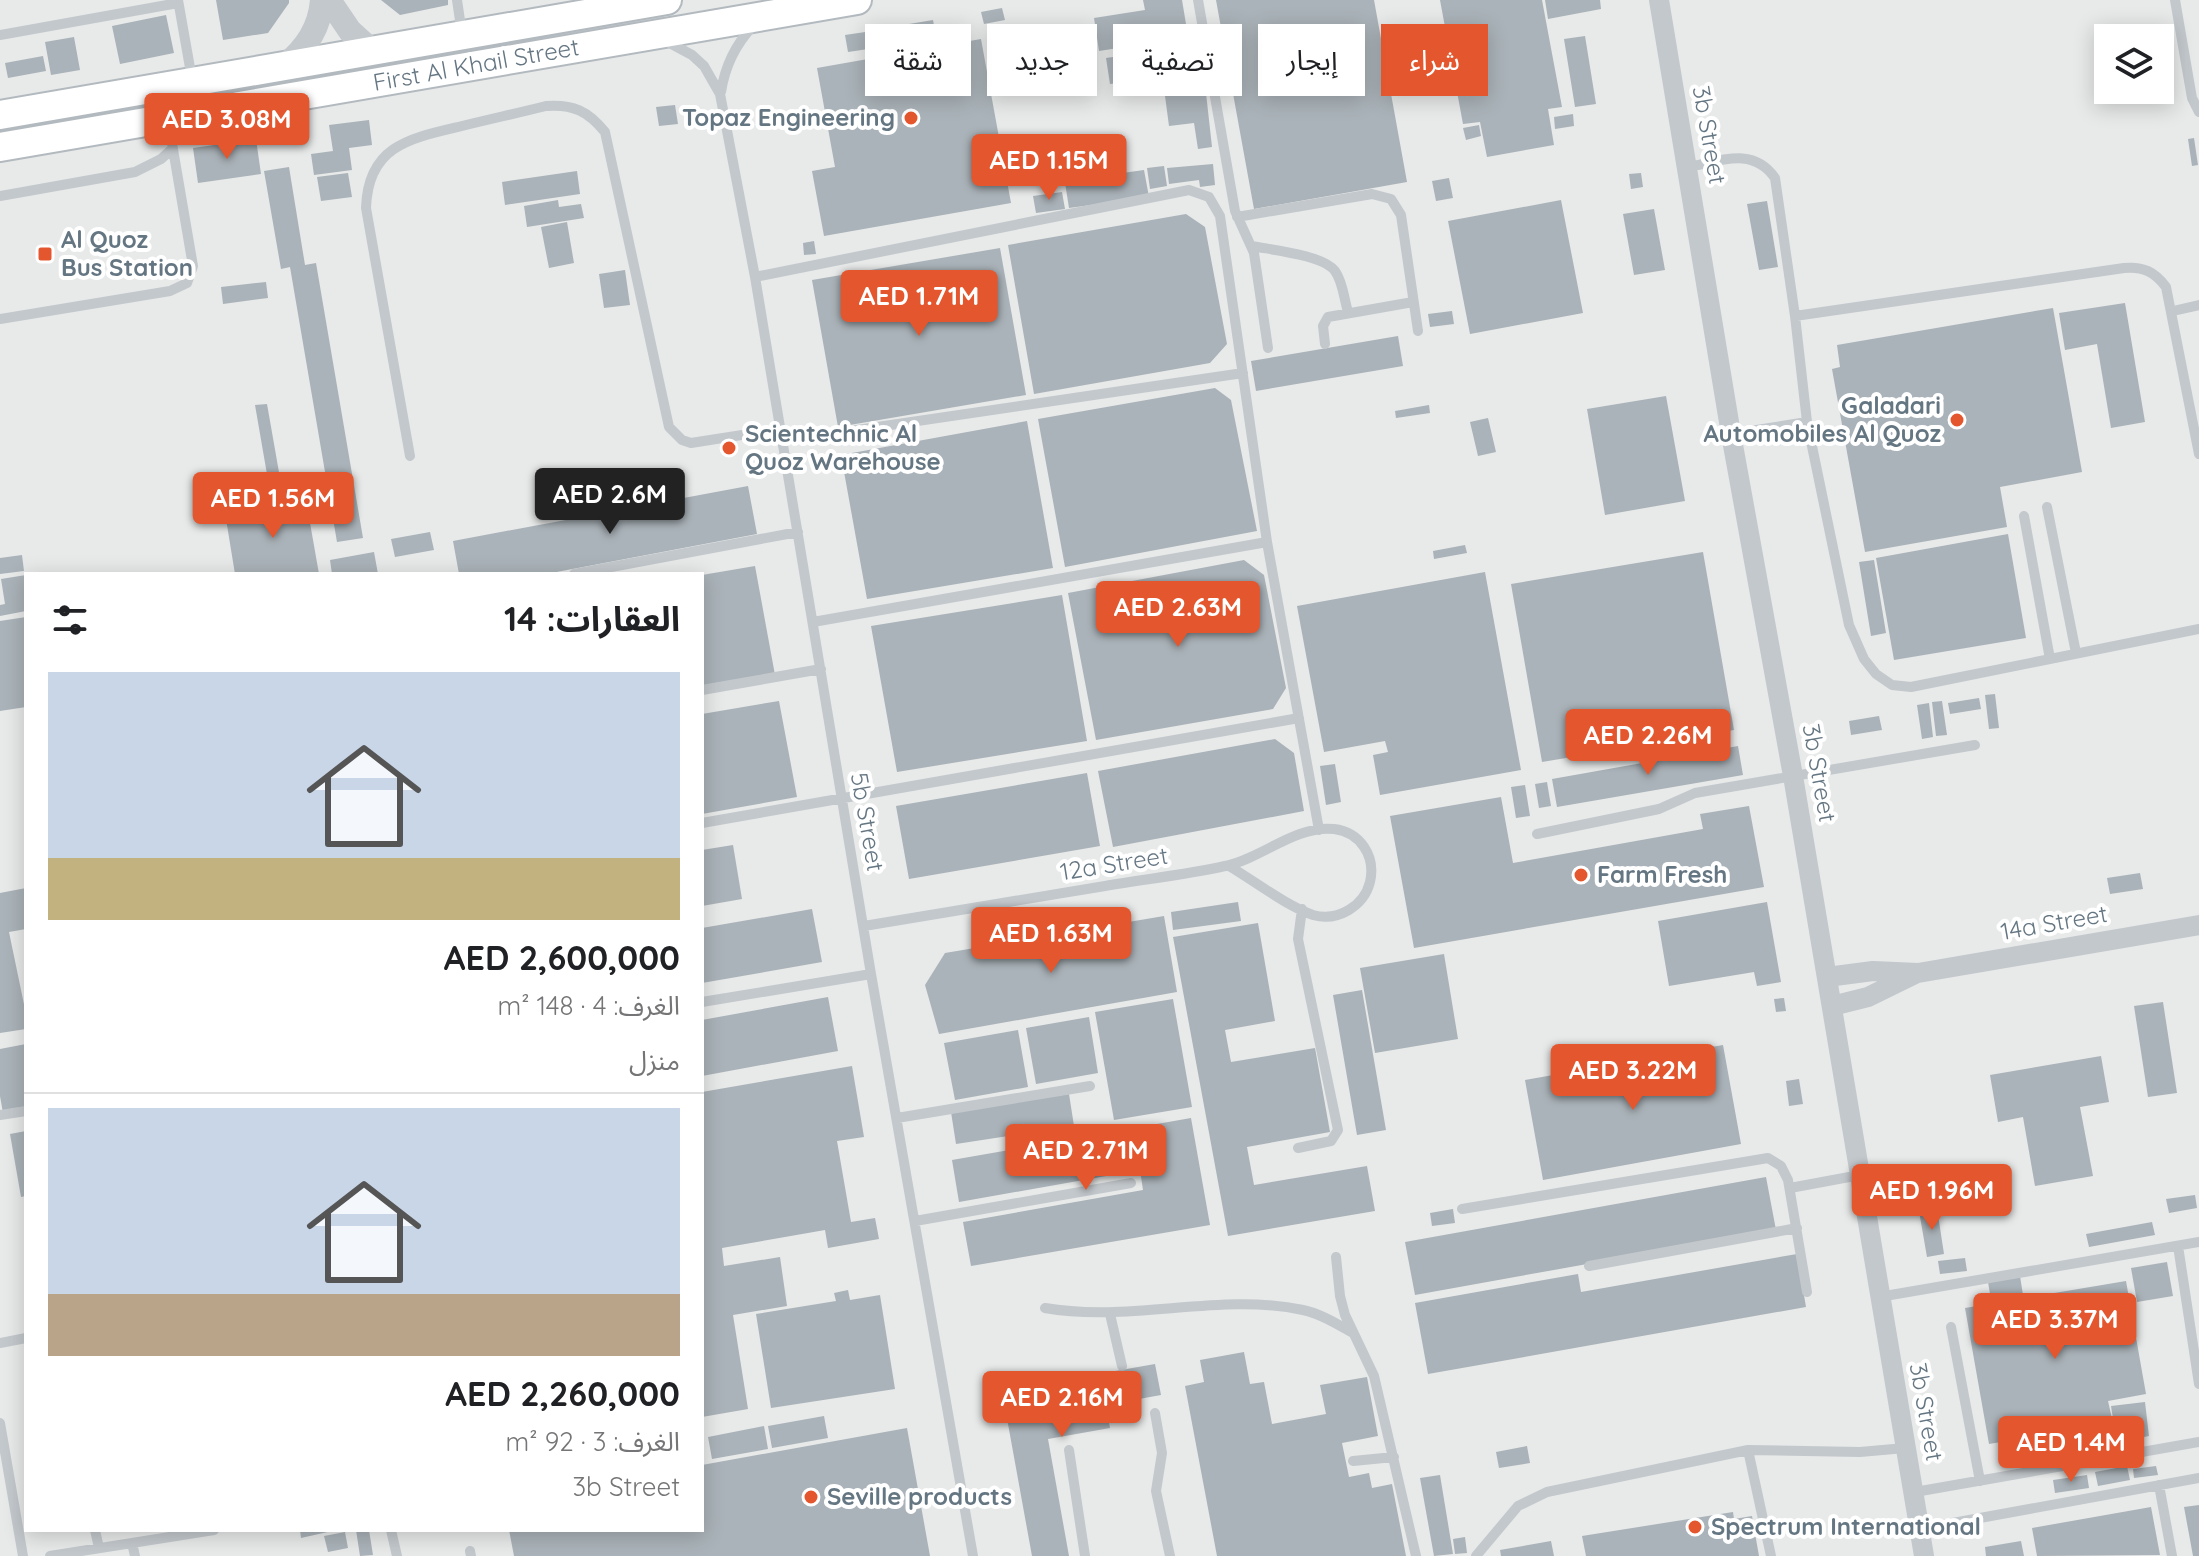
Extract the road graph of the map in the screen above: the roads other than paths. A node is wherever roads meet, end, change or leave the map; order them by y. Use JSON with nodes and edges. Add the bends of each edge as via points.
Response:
{"nodes":[{"id":1,"x":322,"y":0,"type":"edge"},
{"id":2,"x":329,"y":0,"type":"edge"},
{"id":3,"x":457,"y":0,"type":"edge"},
{"id":4,"x":667,"y":0,"type":"edge"},
{"id":5,"x":857,"y":0,"type":"edge"},
{"id":6,"x":1198,"y":0,"type":"edge"},
{"id":7,"x":1659,"y":0,"type":"edge"},
{"id":8,"x":2175,"y":0,"type":"edge"},
{"id":9,"x":178,"y":1,"type":"edge"},
{"id":10,"x":766,"y":16,"type":"junction"},
{"id":11,"x":0,"y":35,"type":"edge"},
{"id":12,"x":463,"y":36,"type":"junction"},
{"id":13,"x":647,"y":36,"type":"junction"},
{"id":14,"x":372,"y":51,"type":"junction"},
{"id":15,"x":284,"y":66,"type":"junction"},
{"id":16,"x":192,"y":81,"type":"junction"},
{"id":17,"x":720,"y":94,"type":"junction"},
{"id":18,"x":2199,"y":112,"type":"edge"},
{"id":19,"x":0,"y":115,"type":"edge"},
{"id":20,"x":167,"y":118,"type":"junction"},
{"id":21,"x":0,"y":147,"type":"edge"},
{"id":22,"x":172,"y":149,"type":"junction"},
{"id":23,"x":1688,"y":167,"type":"junction"},
{"id":24,"x":0,"y":196,"type":"edge"},
{"id":25,"x":1237,"y":217,"type":"junction"},
{"id":26,"x":1252,"y":246,"type":"junction"},
{"id":27,"x":755,"y":277,"type":"junction"},
{"id":28,"x":1413,"y":302,"type":"junction"},
{"id":29,"x":2199,"y":305,"type":"edge"},
{"id":30,"x":2173,"y":311,"type":"junction"},
{"id":31,"x":1348,"y":312,"type":"junction"},
{"id":32,"x":1795,"y":316,"type":"junction"},
{"id":33,"x":0,"y":319,"type":"edge"},
{"id":34,"x":1418,"y":331,"type":"dead end"},
{"id":35,"x":1325,"y":344,"type":"dead end"},
{"id":36,"x":1268,"y":348,"type":"dead end"},
{"id":37,"x":1243,"y":373,"type":"junction"},
{"id":38,"x":1807,"y":422,"type":"junction"},
{"id":39,"x":780,"y":429,"type":"junction"},
{"id":40,"x":1731,"y":434,"type":"junction"},
{"id":41,"x":782,"y":441,"type":"junction"},
{"id":42,"x":2199,"y":454,"type":"edge"},
{"id":43,"x":410,"y":456,"type":"dead end"},
{"id":44,"x":2047,"y":507,"type":"dead end"},
{"id":45,"x":2024,"y":516,"type":"dead end"},
{"id":46,"x":798,"y":532,"type":"junction"},
{"id":47,"x":1267,"y":542,"type":"junction"},
{"id":48,"x":585,"y":572,"type":"edge"},
{"id":49,"x":813,"y":622,"type":"junction"},
{"id":50,"x":2199,"y":629,"type":"edge"},
{"id":51,"x":2076,"y":653,"type":"junction"},
{"id":52,"x":2050,"y":659,"type":"junction"},
{"id":53,"x":821,"y":669,"type":"junction"},
{"id":54,"x":704,"y":690,"type":"edge"},
{"id":55,"x":1299,"y":718,"type":"junction"},
{"id":56,"x":1975,"y":745,"type":"dead end"},
{"id":57,"x":1793,"y":776,"type":"junction"},
{"id":58,"x":842,"y":797,"type":"junction"},
{"id":59,"x":704,"y":823,"type":"edge"},
{"id":60,"x":1319,"y":830,"type":"junction"},
{"id":61,"x":1537,"y":834,"type":"dead end"},
{"id":62,"x":1229,"y":866,"type":"junction"},
{"id":63,"x":1302,"y":909,"type":"junction"},
{"id":64,"x":2199,"y":925,"type":"edge"},
{"id":65,"x":864,"y":926,"type":"junction"},
{"id":66,"x":1918,"y":973,"type":"junction"},
{"id":67,"x":871,"y":974,"type":"junction"},
{"id":68,"x":1827,"y":977,"type":"junction"},
{"id":69,"x":704,"y":1002,"type":"edge"},
{"id":70,"x":1832,"y":1006,"type":"junction"},
{"id":71,"x":1090,"y":1086,"type":"dead end"},
{"id":72,"x":24,"y":1111,"type":"edge"},
{"id":73,"x":0,"y":1115,"type":"edge"},
{"id":74,"x":897,"y":1118,"type":"junction"},
{"id":75,"x":1298,"y":1148,"type":"dead end"},
{"id":76,"x":1860,"y":1175,"type":"junction"},
{"id":77,"x":1131,"y":1183,"type":"dead end"},
{"id":78,"x":1790,"y":1188,"type":"junction"},
{"id":79,"x":1462,"y":1209,"type":"dead end"},
{"id":80,"x":915,"y":1221,"type":"junction"},
{"id":81,"x":1797,"y":1228,"type":"junction"},
{"id":82,"x":2199,"y":1242,"type":"edge"},
{"id":83,"x":2178,"y":1246,"type":"junction"},
{"id":84,"x":1336,"y":1257,"type":"dead end"},
{"id":85,"x":1589,"y":1266,"type":"dead end"},
{"id":86,"x":1807,"y":1292,"type":"dead end"},
{"id":87,"x":1879,"y":1297,"type":"junction"},
{"id":88,"x":1045,"y":1308,"type":"dead end"},
{"id":89,"x":1110,"y":1314,"type":"junction"},
{"id":90,"x":1951,"y":1327,"type":"dead end"},
{"id":91,"x":1353,"y":1333,"type":"junction"},
{"id":92,"x":24,"y":1338,"type":"edge"},
{"id":93,"x":0,"y":1343,"type":"edge"},
{"id":94,"x":1122,"y":1366,"type":"dead end"},
{"id":95,"x":2199,"y":1384,"type":"edge"},
{"id":96,"x":1155,"y":1413,"type":"dead end"},
{"id":97,"x":0,"y":1423,"type":"edge"},
{"id":98,"x":2199,"y":1442,"type":"edge"},
{"id":99,"x":1905,"y":1448,"type":"junction"},
{"id":100,"x":1069,"y":1450,"type":"dead end"},
{"id":101,"x":1748,"y":1450,"type":"junction"},
{"id":102,"x":1394,"y":1457,"type":"junction"},
{"id":103,"x":1353,"y":1461,"type":"dead end"},
{"id":104,"x":4,"y":1474,"type":"edge"},
{"id":105,"x":2199,"y":1478,"type":"edge"},
{"id":106,"x":1980,"y":1481,"type":"junction"},
{"id":107,"x":2159,"y":1485,"type":"junction"},
{"id":108,"x":1915,"y":1492,"type":"junction"},
{"id":109,"x":1920,"y":1529,"type":"junction"},
{"id":110,"x":95,"y":1532,"type":"edge"},
{"id":111,"x":201,"y":1532,"type":"edge"},
{"id":112,"x":391,"y":1532,"type":"edge"},
{"id":113,"x":132,"y":1543,"type":"junction"},
{"id":114,"x":99,"y":1548,"type":"junction"},
{"id":115,"x":23,"y":1556,"type":"edge"},
{"id":116,"x":50,"y":1556,"type":"edge"},
{"id":117,"x":135,"y":1556,"type":"edge"},
{"id":118,"x":397,"y":1556,"type":"edge"},
{"id":119,"x":973,"y":1556,"type":"edge"},
{"id":120,"x":1085,"y":1556,"type":"edge"},
{"id":121,"x":1170,"y":1556,"type":"edge"},
{"id":122,"x":1416,"y":1556,"type":"edge"},
{"id":123,"x":1476,"y":1556,"type":"edge"},
{"id":124,"x":1771,"y":1556,"type":"edge"},
{"id":125,"x":1924,"y":1556,"type":"edge"},
{"id":126,"x":2172,"y":1556,"type":"edge"}],
"edges":[{"from":1,"to":15,"type":"street","via":[[313,35]]},
{"from":2,"to":14,"type":"street"},
{"from":3,"to":12,"type":"lane"},
{"from":4,"to":12,"type":"main road","name":"First Al Khail Street"},
{"from":5,"to":10,"type":"main road","name":"First Al Khail Street"},
{"from":6,"to":25,"type":"lane"},
{"from":7,"to":23,"type":"street","name":"3b Street"},
{"from":8,"to":18,"type":"lane"},
{"from":9,"to":11,"type":"lane"},
{"from":9,"to":16,"type":"lane"},
{"from":10,"to":13,"type":"main road","name":"First Al Khail Street"},
{"from":10,"to":17,"type":"lane","name":"5b Street","via":[[734,50]]},
{"from":12,"to":14,"type":"main road","name":"First Al Khail Street"},
{"from":13,"to":17,"type":"lane","name":"5b Street","via":[[692,55]]},
{"from":13,"to":20,"type":"main road","name":"First Al Khail Street"},
{"from":14,"to":15,"type":"main road","name":"First Al Khail Street"},
{"from":15,"to":16,"type":"main road","name":"First Al Khail Street"},
{"from":16,"to":19,"type":"main road","name":"First Al Khail Street"},
{"from":17,"to":27,"type":"lane","name":"5b Street"},
{"from":20,"to":21,"type":"main road","name":"First Al Khail Street"},
{"from":20,"to":22,"type":"lane"},
{"from":22,"to":24,"type":"lane","via":[[135,172]]},
{"from":22,"to":33,"type":"lane","via":[[193,266],[187,283],[176,290]]},
{"from":23,"to":32,"type":"lane","via":[[1739,157],[1769,169],[1778,188]]},
{"from":23,"to":40,"type":"street","name":"3b Street"},
{"from":25,"to":26,"type":"lane"},
{"from":25,"to":28,"type":"lane","via":[[1385,196],[1401,215]]},
{"from":26,"to":31,"type":"lane","via":[[1330,265]]},
{"from":26,"to":36,"type":"lane"},
{"from":27,"to":37,"type":"lane","via":[[1196,191],[1218,209]]},
{"from":27,"to":39,"type":"lane","name":"5b Street"},
{"from":28,"to":31,"type":"lane"},
{"from":28,"to":34,"type":"lane"},
{"from":29,"to":30,"type":"lane"},
{"from":30,"to":32,"type":"lane","via":[[2160,279],[2134,267]]},
{"from":30,"to":42,"type":"lane"},
{"from":31,"to":35,"type":"lane","via":[[1325,321]]},
{"from":32,"to":38,"type":"lane"},
{"from":37,"to":41,"type":"lane"},
{"from":37,"to":47,"type":"lane"},
{"from":38,"to":40,"type":"lane"},
{"from":38,"to":52,"type":"lane","via":[[1849,625],[1876,674],[1892,685],[1911,687]]},
{"from":39,"to":41,"type":"lane","name":"5b Street"},
{"from":39,"to":43,"type":"lane","via":[[691,443],[669,427],[605,132],[580,109],[546,106],[409,139],[385,155],[370,179],[366,208]]},
{"from":40,"to":57,"type":"street","name":"3b Street"},
{"from":41,"to":46,"type":"lane","name":"5b Street"},
{"from":44,"to":51,"type":"lane"},
{"from":45,"to":52,"type":"lane"},
{"from":46,"to":48,"type":"lane"},
{"from":46,"to":49,"type":"lane","name":"5b Street"},
{"from":47,"to":49,"type":"lane"},
{"from":47,"to":55,"type":"lane"},
{"from":49,"to":53,"type":"lane","name":"5b Street"},
{"from":50,"to":51,"type":"lane"},
{"from":51,"to":52,"type":"lane"},
{"from":53,"to":54,"type":"lane"},
{"from":53,"to":58,"type":"lane","name":"5b Street"},
{"from":55,"to":58,"type":"lane"},
{"from":55,"to":60,"type":"lane"},
{"from":56,"to":57,"type":"lane"},
{"from":57,"to":61,"type":"lane","via":[[1690,794],[1659,809]]},
{"from":57,"to":68,"type":"street","name":"3b Street"},
{"from":58,"to":59,"type":"lane"},
{"from":58,"to":65,"type":"lane","name":"5b Street"},
{"from":60,"to":62,"type":"lane","name":"12a Street"},
{"from":60,"to":63,"type":"lane","via":[[1357,837],[1371,864],[1370,884],[1360,902],[1343,913],[1323,916]]},
{"from":62,"to":63,"type":"lane"},
{"from":62,"to":65,"type":"lane","name":"12a Street"},
{"from":63,"to":75,"type":"lane","via":[[1298,939],[1338,1130],[1331,1141]]},
{"from":64,"to":66,"type":"street","name":"14a Street"},
{"from":65,"to":67,"type":"lane","name":"5b Street"},
{"from":66,"to":68,"type":"street","name":"14a Street"},
{"from":66,"to":70,"type":"street","name":"14a Street","via":[[1885,990]]},
{"from":67,"to":69,"type":"lane"},
{"from":67,"to":74,"type":"lane","name":"5b Street"},
{"from":68,"to":70,"type":"street","name":"3b Street"},
{"from":70,"to":76,"type":"street","name":"3b Street"},
{"from":71,"to":74,"type":"lane"},
{"from":72,"to":73,"type":"lane"},
{"from":74,"to":80,"type":"lane","name":"5b Street"},
{"from":76,"to":78,"type":"lane"},
{"from":76,"to":87,"type":"street","name":"3b Street"},
{"from":77,"to":80,"type":"lane"},
{"from":78,"to":79,"type":"lane","via":[[1781,1166],[1758,1158]]},
{"from":78,"to":81,"type":"lane"},
{"from":80,"to":119,"type":"lane","name":"5b Street"},
{"from":81,"to":85,"type":"lane"},
{"from":81,"to":86,"type":"lane"},
{"from":82,"to":83,"type":"lane"},
{"from":83,"to":87,"type":"lane"},
{"from":83,"to":95,"type":"lane"},
{"from":84,"to":91,"type":"lane","via":[[1340,1296]]},
{"from":87,"to":99,"type":"street","name":"3b Street"},
{"from":88,"to":89,"type":"lane"},
{"from":89,"to":91,"type":"lane","via":[[1193,1307],[1286,1308],[1318,1314]]},
{"from":89,"to":94,"type":"lane"},
{"from":90,"to":106,"type":"lane"},
{"from":91,"to":102,"type":"lane","via":[[1374,1376]]},
{"from":92,"to":93,"type":"lane"},
{"from":96,"to":121,"type":"lane","via":[[1162,1453],[1156,1491]]},
{"from":97,"to":104,"type":"lane"},
{"from":98,"to":106,"type":"lane"},
{"from":99,"to":101,"type":"lane"},
{"from":99,"to":108,"type":"street","name":"3b Street"},
{"from":100,"to":120,"type":"lane"},
{"from":101,"to":123,"type":"lane","via":[[1537,1495],[1510,1513]]},
{"from":101,"to":124,"type":"lane"},
{"from":102,"to":103,"type":"lane"},
{"from":102,"to":122,"type":"lane"},
{"from":104,"to":115,"type":"lane"},
{"from":105,"to":107,"type":"lane"},
{"from":106,"to":108,"type":"lane"},
{"from":107,"to":109,"type":"lane"},
{"from":107,"to":126,"type":"lane"},
{"from":108,"to":109,"type":"street","name":"3b Street"},
{"from":109,"to":125,"type":"street","name":"3b Street"},
{"from":110,"to":114,"type":"lane"},
{"from":111,"to":113,"type":"lane"},
{"from":112,"to":118,"type":"lane"},
{"from":113,"to":114,"type":"lane"},
{"from":113,"to":117,"type":"lane"},
{"from":114,"to":116,"type":"lane"}]}
